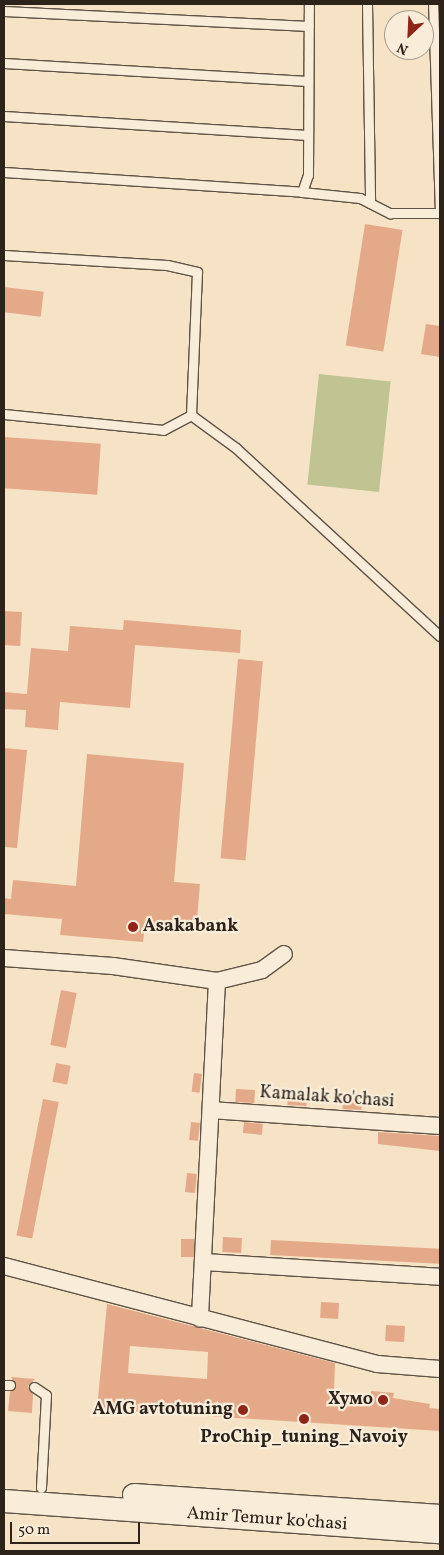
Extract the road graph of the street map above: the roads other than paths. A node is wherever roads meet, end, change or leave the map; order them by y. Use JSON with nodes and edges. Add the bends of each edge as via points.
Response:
{"nodes":[{"id":1,"x":309,"y":4,"type":"edge"},
{"id":2,"x":367,"y":4,"type":"edge"},
{"id":3,"x":433,"y":4,"type":"edge"},
{"id":4,"x":4,"y":12,"type":"edge"},
{"id":5,"x":309,"y":26,"type":"junction"},
{"id":6,"x":4,"y":64,"type":"edge"},
{"id":7,"x":307,"y":81,"type":"junction"},
{"id":8,"x":4,"y":116,"type":"edge"},
{"id":9,"x":307,"y":135,"type":"junction"},
{"id":10,"x":4,"y":172,"type":"edge"},
{"id":11,"x":302,"y":192,"type":"junction"},
{"id":12,"x":370,"y":203,"type":"junction"},
{"id":13,"x":4,"y":256,"type":"edge"},
{"id":14,"x":4,"y":414,"type":"edge"},
{"id":15,"x":191,"y":415,"type":"junction"},
{"id":16,"x":440,"y":636,"type":"edge"},
{"id":17,"x":284,"y":954,"type":"dead end"},
{"id":18,"x":4,"y":958,"type":"edge"},
{"id":19,"x":217,"y":981,"type":"junction"},
{"id":20,"x":211,"y":1110,"type":"junction"},
{"id":21,"x":440,"y":1126,"type":"edge"},
{"id":22,"x":204,"y":1262,"type":"junction"},
{"id":23,"x":4,"y":1266,"type":"edge"},
{"id":24,"x":440,"y":1277,"type":"edge"},
{"id":25,"x":200,"y":1319,"type":"junction"},
{"id":26,"x":440,"y":1369,"type":"edge"},
{"id":27,"x":34,"y":1387,"type":"dead end"},
{"id":28,"x":4,"y":1486,"type":"edge"},
{"id":29,"x":47,"y":1494,"type":"junction"},
{"id":30,"x":4,"y":1501,"type":"edge"},
{"id":31,"x":440,"y":1516,"type":"edge"},
{"id":32,"x":440,"y":1532,"type":"edge"}],
"edges":[{"from":1,"to":5,"type":"lane"},
{"from":2,"to":12,"type":"lane"},
{"from":3,"to":12,"type":"lane","via":[[440,213],[390,213]]},
{"from":4,"to":5,"type":"lane"},
{"from":5,"to":7,"type":"lane"},
{"from":6,"to":7,"type":"lane"},
{"from":7,"to":9,"type":"lane"},
{"from":8,"to":9,"type":"lane"},
{"from":9,"to":11,"type":"lane","via":[[308,175]]},
{"from":10,"to":11,"type":"lane"},
{"from":11,"to":12,"type":"lane","via":[[360,198]]},
{"from":13,"to":15,"type":"lane","via":[[167,265],[197,272]]},
{"from":14,"to":15,"type":"lane","via":[[163,430]]},
{"from":15,"to":16,"type":"lane","via":[[236,448]]},
{"from":17,"to":19,"type":"street","via":[[262,970]]},
{"from":18,"to":19,"type":"street","via":[[113,966]]},
{"from":19,"to":20,"type":"street"},
{"from":20,"to":21,"type":"street","name":"Kamalak ko'chasi"},
{"from":20,"to":22,"type":"street"},
{"from":22,"to":24,"type":"street"},
{"from":22,"to":25,"type":"street"},
{"from":23,"to":25,"type":"street"},
{"from":25,"to":26,"type":"street","via":[[378,1364]]},
{"from":27,"to":29,"type":"lane","via":[[46,1395]]},
{"from":28,"to":29,"type":"street","name":"Amir Temur ko'chasi"},
{"from":29,"to":30,"type":"street","name":"Amir Temur ko'chasi"},
{"from":29,"to":31,"type":"street","name":"Amir Temur ko'chasi"},
{"from":29,"to":32,"type":"street","name":"Amir Temur ko'chasi"}]}
